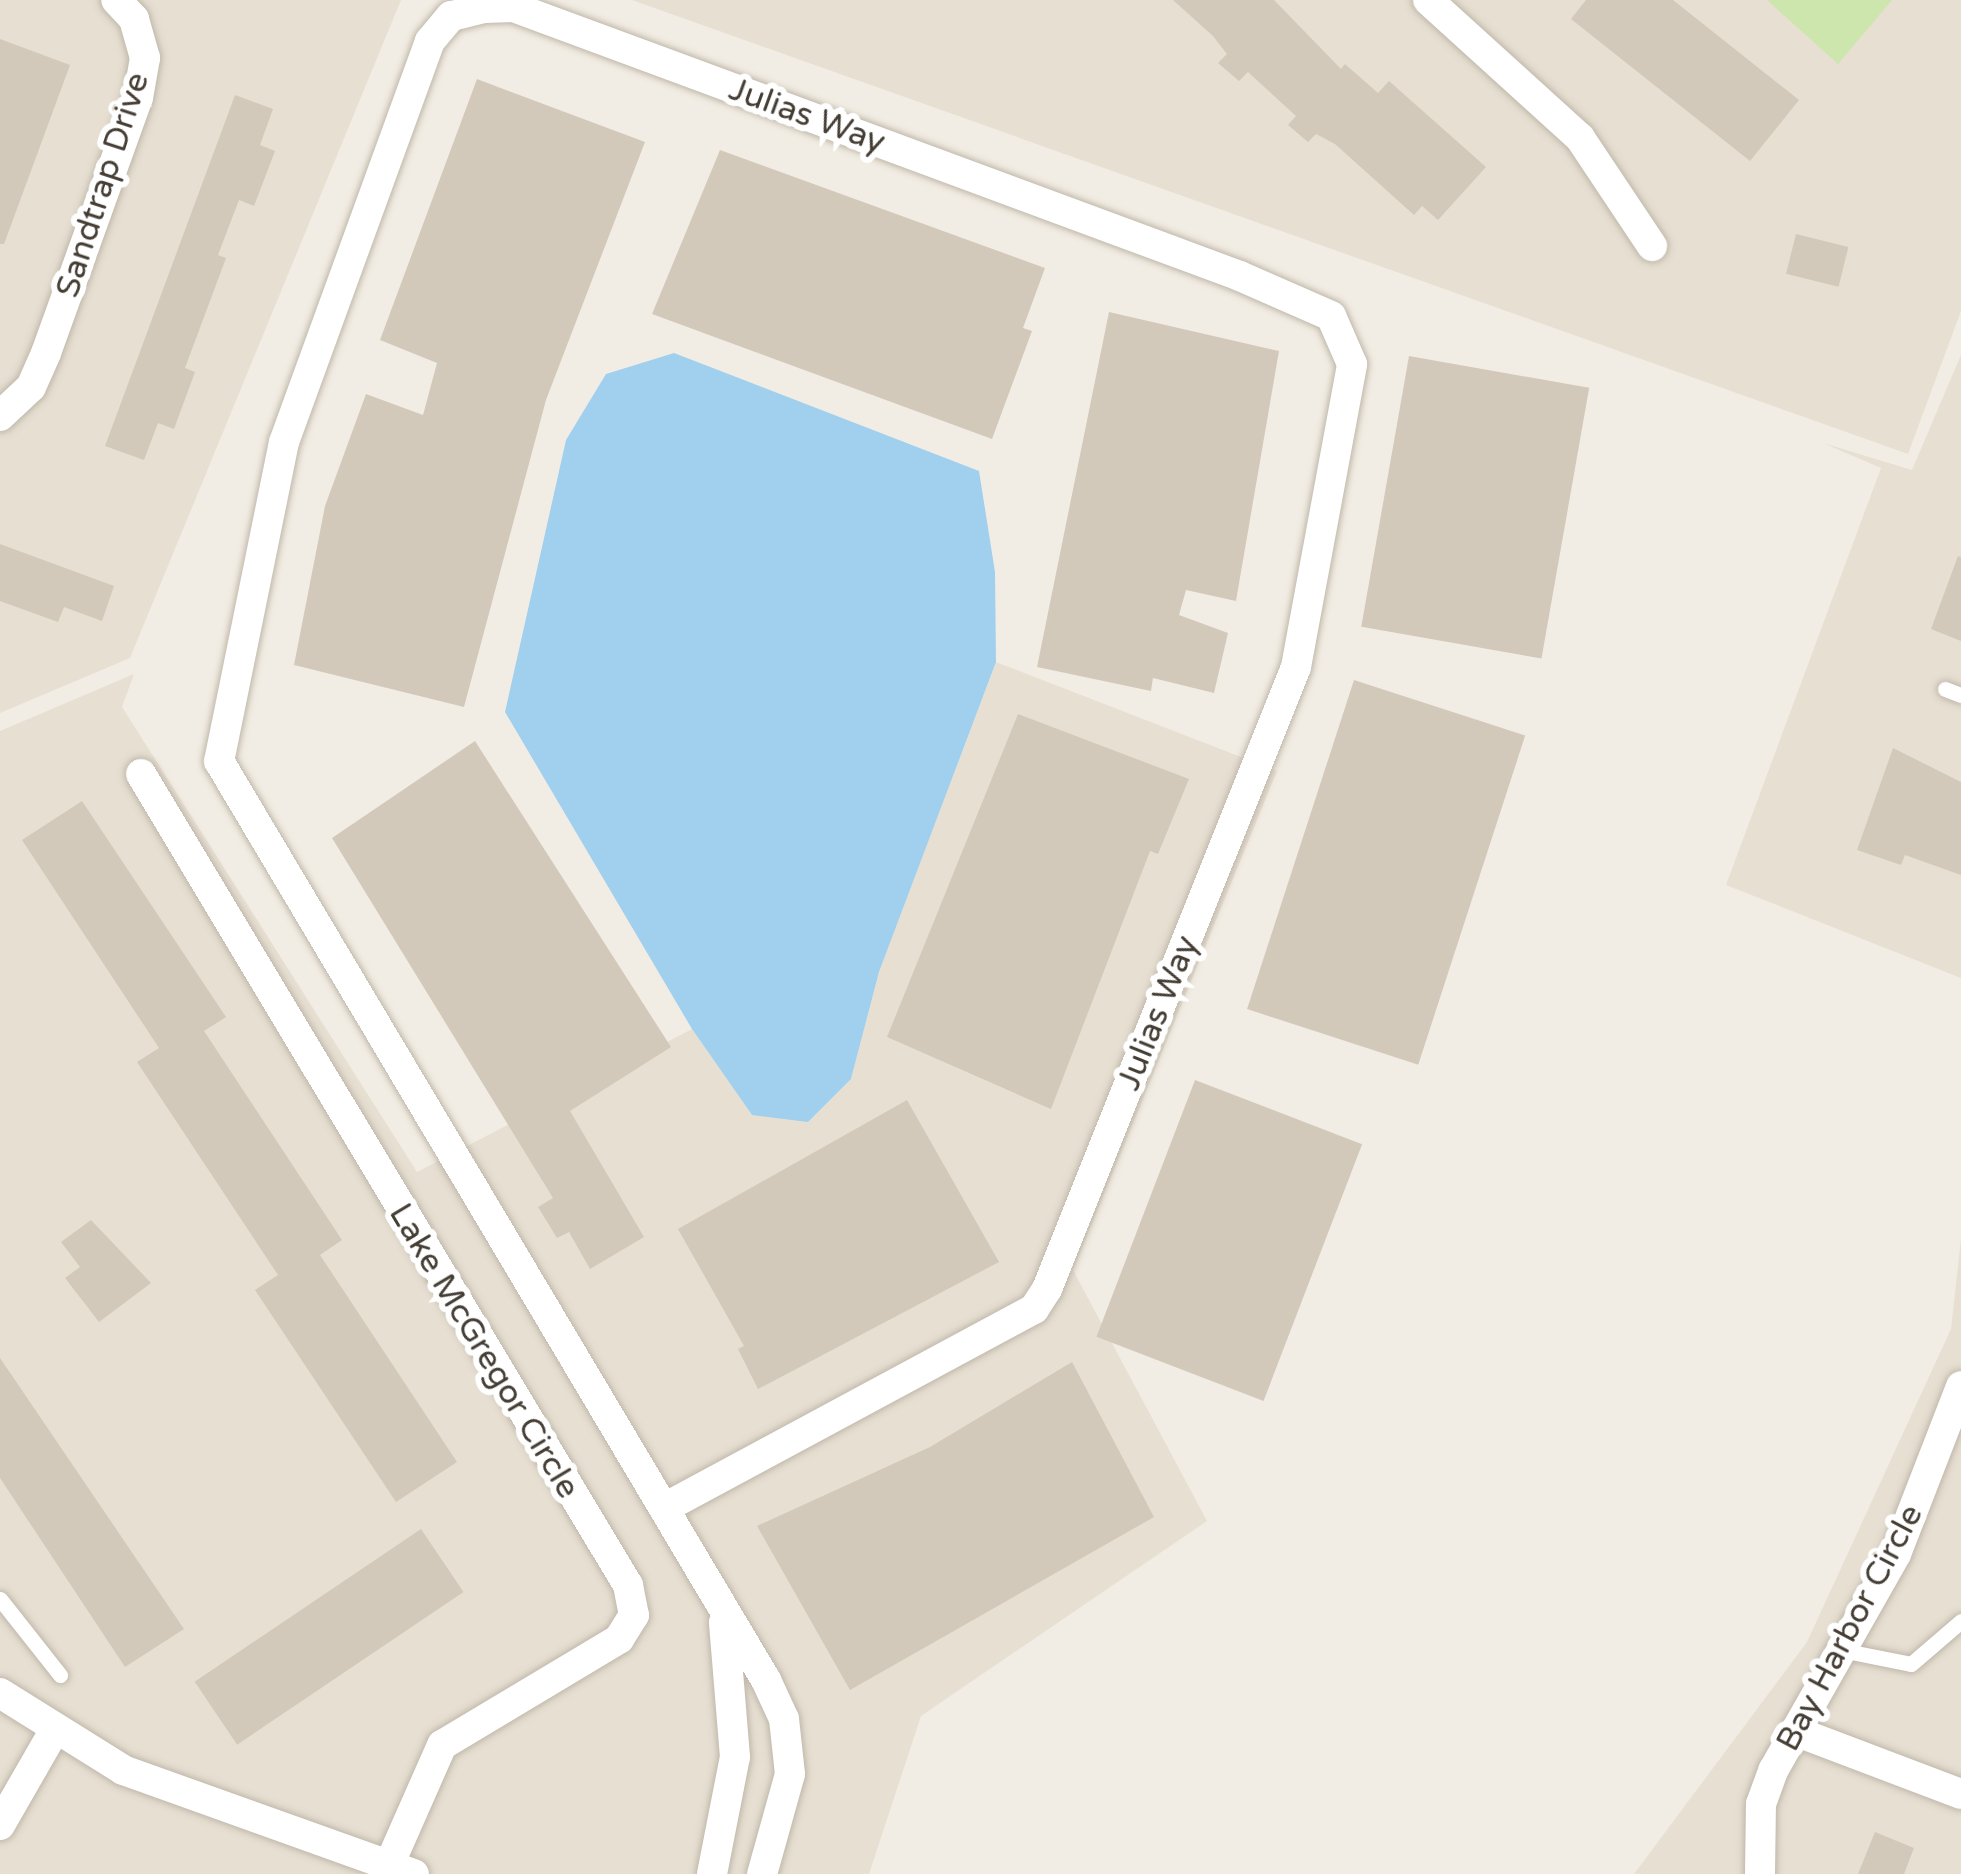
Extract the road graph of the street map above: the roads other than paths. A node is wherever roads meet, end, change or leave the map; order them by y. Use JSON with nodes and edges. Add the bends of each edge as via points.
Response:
{"nodes":[{"id":1,"x":116,"y":0,"type":"edge"},
{"id":2,"x":1428,"y":0,"type":"edge"},
{"id":3,"x":1652,"y":246,"type":"dead end"},
{"id":4,"x":0,"y":416,"type":"edge"},
{"id":5,"x":141,"y":774,"type":"dead end"},
{"id":6,"x":1961,"y":1386,"type":"edge"},
{"id":7,"x":668,"y":1506,"type":"junction"},
{"id":8,"x":0,"y":1599,"type":"edge"},
{"id":9,"x":719,"y":1599,"type":"junction"},
{"id":10,"x":1961,"y":1621,"type":"edge"},
{"id":11,"x":1841,"y":1651,"type":"junction"},
{"id":12,"x":60,"y":1675,"type":"dead end"},
{"id":13,"x":0,"y":1693,"type":"edge"},
{"id":14,"x":54,"y":1731,"type":"junction"},
{"id":15,"x":1795,"y":1731,"type":"junction"},
{"id":16,"x":1961,"y":1794,"type":"edge"},
{"id":17,"x":0,"y":1826,"type":"edge"},
{"id":18,"x":402,"y":1870,"type":"edge"},
{"id":19,"x":712,"y":1874,"type":"edge"},
{"id":20,"x":762,"y":1874,"type":"edge"},
{"id":21,"x":1760,"y":1874,"type":"edge"}],
"edges":[{"from":1,"to":4,"type":"street","name":"Sandtrap Drive","via":[[134,19],[145,58],[138,98],[36,374]]},
{"from":2,"to":3,"type":"street","via":[[1580,138]]},
{"from":5,"to":18,"type":"street","name":"Lake McGregor Circle","via":[[628,1586],[634,1615],[620,1640],[442,1745]]},
{"from":6,"to":11,"type":"street","name":"Bay Harbor Circle","via":[[1915,1510]]},
{"from":7,"to":7,"type":"street","name":"Julias Way","via":[[219,761],[284,442],[430,41],[451,16],[484,8],[513,7],[1240,276],[1331,316],[1352,364],[1296,667],[1046,1289],[1034,1309]]},
{"from":7,"to":9,"type":"street","name":"Julias Way"},
{"from":8,"to":12,"type":"lane"},
{"from":9,"to":19,"type":"street","name":"Julias Way","via":[[735,1757]]},
{"from":9,"to":20,"type":"street","name":"Julias Way","via":[[766,1680],[789,1747],[784,1811]]},
{"from":10,"to":11,"type":"lane","via":[[1911,1664]]},
{"from":11,"to":15,"type":"street","name":"Bay Harbor Circle"},
{"from":13,"to":14,"type":"street"},
{"from":14,"to":17,"type":"street"},
{"from":14,"to":18,"type":"street","via":[[163,1787]]},
{"from":15,"to":16,"type":"street"},
{"from":15,"to":21,"type":"street","name":"Bay Harbor Circle","via":[[1761,1804]]}]}
